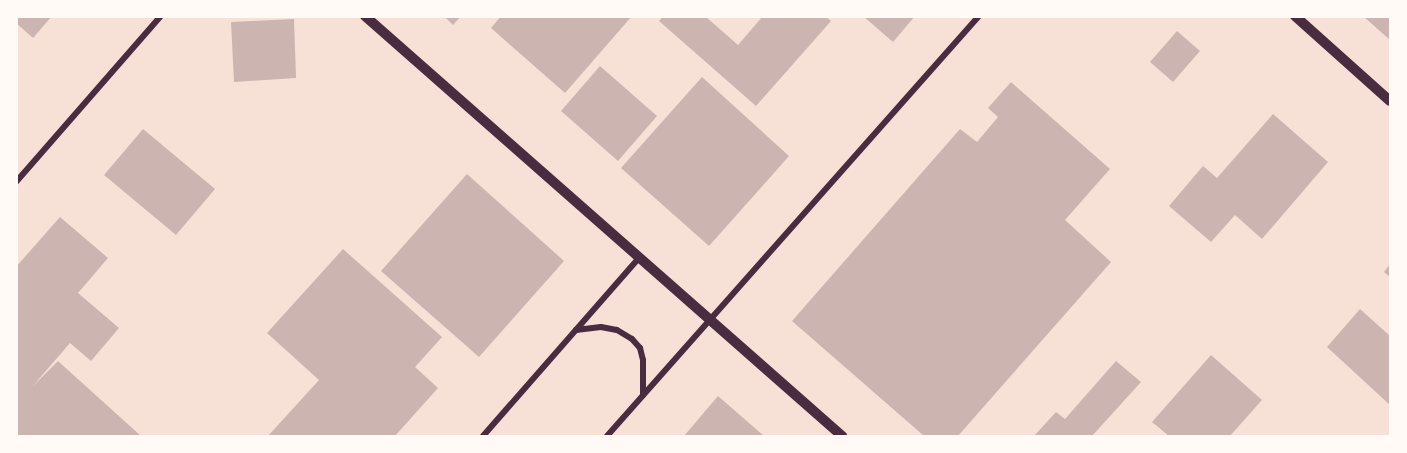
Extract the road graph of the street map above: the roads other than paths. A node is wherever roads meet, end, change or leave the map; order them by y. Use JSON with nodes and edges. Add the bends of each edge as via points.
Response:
{"nodes":[{"id":1,"x":161,"y":16,"type":"edge"},
{"id":2,"x":365,"y":16,"type":"edge"},
{"id":3,"x":979,"y":16,"type":"edge"},
{"id":4,"x":1295,"y":16,"type":"edge"},
{"id":5,"x":1390,"y":100,"type":"edge"},
{"id":6,"x":16,"y":182,"type":"edge"},
{"id":7,"x":639,"y":258,"type":"junction"},
{"id":8,"x":709,"y":320,"type":"junction"},
{"id":9,"x":576,"y":330,"type":"junction"},
{"id":10,"x":643,"y":396,"type":"junction"},
{"id":11,"x":483,"y":436,"type":"edge"},
{"id":12,"x":608,"y":436,"type":"edge"},
{"id":13,"x":842,"y":436,"type":"edge"}],
"edges":[{"from":1,"to":6,"type":"street"},
{"from":2,"to":7,"type":"street"},
{"from":3,"to":8,"type":"street"},
{"from":4,"to":5,"type":"street"},
{"from":7,"to":8,"type":"street"},
{"from":7,"to":9,"type":"street"},
{"from":8,"to":10,"type":"street"},
{"from":8,"to":13,"type":"street"},
{"from":9,"to":10,"type":"street","via":[[609,328],[632,339],[643,360]]},
{"from":9,"to":11,"type":"street"},
{"from":10,"to":12,"type":"street"}]}
